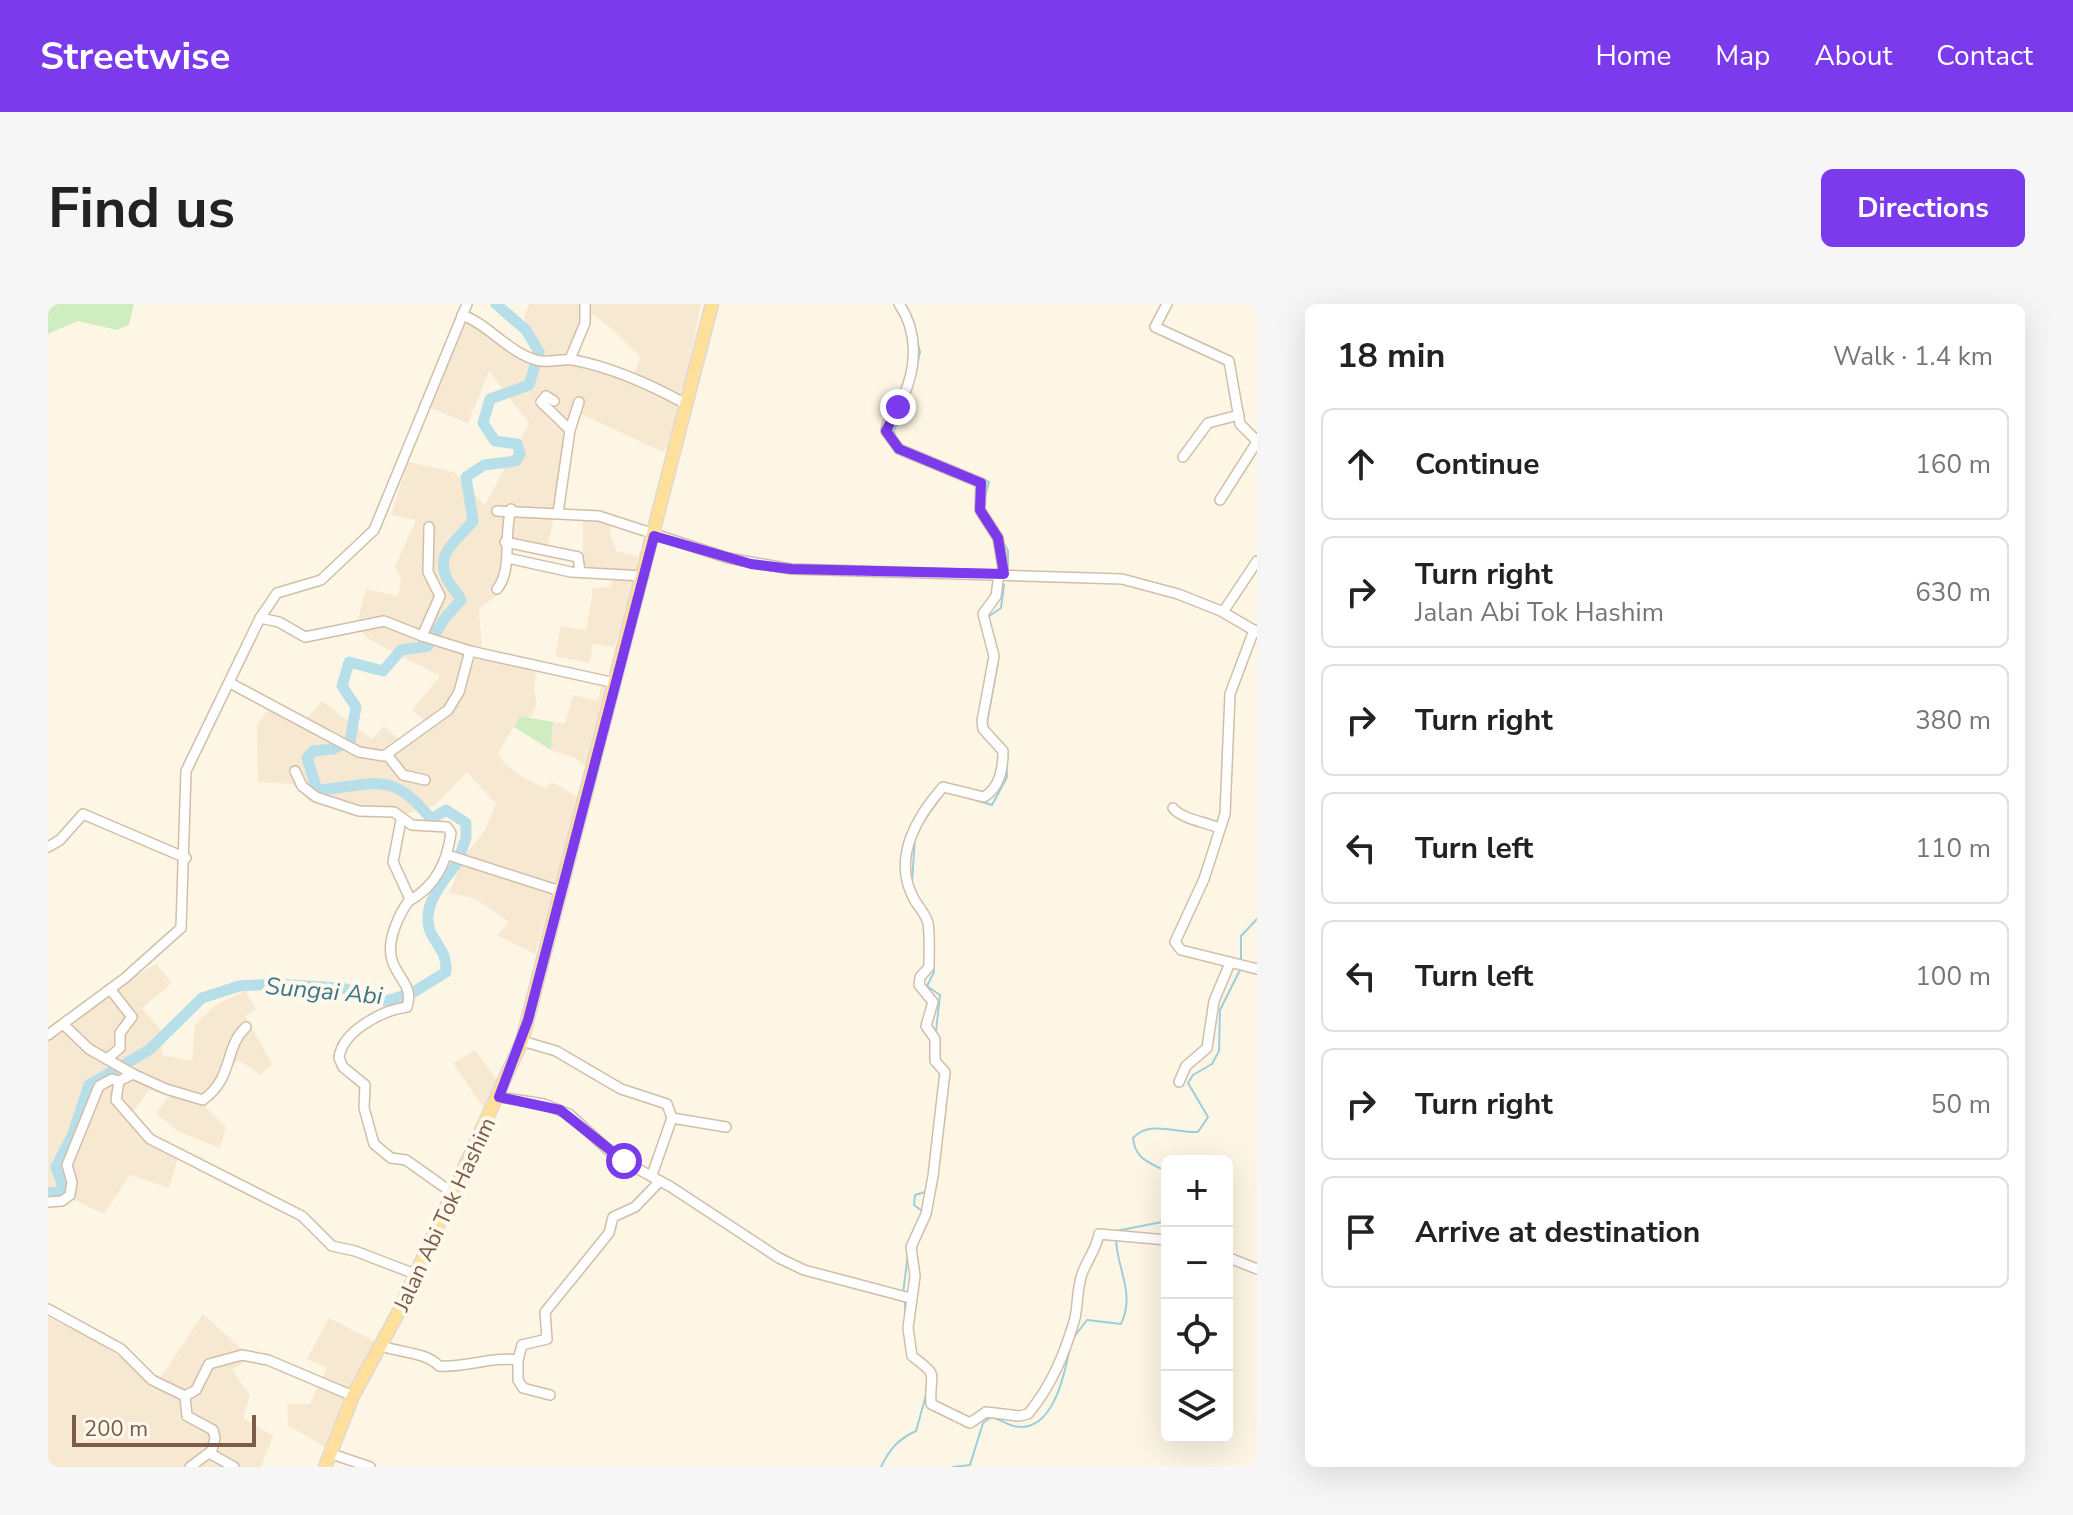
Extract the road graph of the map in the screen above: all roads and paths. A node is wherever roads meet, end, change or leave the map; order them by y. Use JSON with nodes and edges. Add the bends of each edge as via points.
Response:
{"nodes":[{"id":1,"x":467,"y":304,"type":"edge"},
{"id":2,"x":585,"y":304,"type":"edge"},
{"id":3,"x":712,"y":304,"type":"edge"},
{"id":4,"x":899,"y":304,"type":"edge"},
{"id":5,"x":1167,"y":304,"type":"edge"},
{"id":6,"x":462,"y":315,"type":"junction"},
{"id":7,"x":570,"y":359,"type":"junction"},
{"id":8,"x":554,"y":401,"type":"dead end"},
{"id":9,"x":579,"y":402,"type":"dead end"},
{"id":10,"x":684,"y":403,"type":"junction"},
{"id":11,"x":1239,"y":415,"type":"junction"},
{"id":12,"x":570,"y":430,"type":"junction"},
{"id":13,"x":1257,"y":442,"type":"edge"},
{"id":14,"x":1183,"y":457,"type":"dead end"},
{"id":15,"x":1220,"y":500,"type":"dead end"},
{"id":16,"x":511,"y":509,"type":"junction"},
{"id":17,"x":497,"y":511,"type":"dead end"},
{"id":18,"x":558,"y":513,"type":"junction"},
{"id":19,"x":429,"y":527,"type":"dead end"},
{"id":20,"x":654,"y":536,"type":"junction"},
{"id":21,"x":505,"y":542,"type":"junction"},
{"id":22,"x":507,"y":558,"type":"junction"},
{"id":23,"x":1257,"y":561,"type":"edge"},
{"id":24,"x":580,"y":572,"type":"junction"},
{"id":25,"x":1002,"y":574,"type":"junction"},
{"id":26,"x":644,"y":576,"type":"junction"},
{"id":27,"x":497,"y":589,"type":"dead end"},
{"id":28,"x":1223,"y":612,"type":"junction"},
{"id":29,"x":260,"y":618,"type":"junction"},
{"id":30,"x":1255,"y":631,"type":"edge"},
{"id":31,"x":425,"y":637,"type":"junction"},
{"id":32,"x":470,"y":651,"type":"junction"},
{"id":33,"x":230,"y":683,"type":"junction"},
{"id":34,"x":615,"y":683,"type":"junction"},
{"id":35,"x":388,"y":756,"type":"junction"},
{"id":36,"x":295,"y":771,"type":"dead end"},
{"id":37,"x":425,"y":780,"type":"dead end"},
{"id":38,"x":1173,"y":808,"type":"dead end"},
{"id":39,"x":401,"y":820,"type":"junction"},
{"id":40,"x":1219,"y":828,"type":"junction"},
{"id":41,"x":48,"y":847,"type":"edge"},
{"id":42,"x":448,"y":855,"type":"junction"},
{"id":43,"x":186,"y":858,"type":"junction"},
{"id":44,"x":560,"y":891,"type":"junction"},
{"id":45,"x":409,"y":901,"type":"junction"},
{"id":46,"x":1233,"y":963,"type":"junction"},
{"id":47,"x":1255,"y":968,"type":"edge"},
{"id":48,"x":110,"y":989,"type":"junction"},
{"id":49,"x":63,"y":1024,"type":"junction"},
{"id":50,"x":246,"y":1027,"type":"dead end"},
{"id":51,"x":48,"y":1035,"type":"edge"},
{"id":52,"x":522,"y":1041,"type":"junction"},
{"id":53,"x":110,"y":1060,"type":"junction"},
{"id":54,"x":129,"y":1071,"type":"junction"},
{"id":55,"x":119,"y":1081,"type":"junction"},
{"id":56,"x":1179,"y":1082,"type":"dead end"},
{"id":57,"x":499,"y":1097,"type":"junction"},
{"id":58,"x":672,"y":1118,"type":"junction"},
{"id":59,"x":726,"y":1127,"type":"dead end"},
{"id":60,"x":656,"y":1178,"type":"junction"},
{"id":61,"x":454,"y":1194,"type":"junction"},
{"id":62,"x":48,"y":1202,"type":"edge"},
{"id":63,"x":1161,"y":1240,"type":"edge"},
{"id":64,"x":1233,"y":1259,"type":"edge"},
{"id":65,"x":1257,"y":1269,"type":"edge"},
{"id":66,"x":415,"y":1274,"type":"junction"},
{"id":67,"x":906,"y":1297,"type":"junction"},
{"id":68,"x":48,"y":1309,"type":"edge"},
{"id":69,"x":382,"y":1346,"type":"junction"},
{"id":70,"x":518,"y":1360,"type":"junction"},
{"id":71,"x":550,"y":1395,"type":"dead end"},
{"id":72,"x":185,"y":1396,"type":"junction"},
{"id":73,"x":353,"y":1396,"type":"junction"},
{"id":74,"x":210,"y":1452,"type":"junction"},
{"id":75,"x":332,"y":1454,"type":"junction"},
{"id":76,"x":190,"y":1467,"type":"edge"},
{"id":77,"x":234,"y":1467,"type":"edge"},
{"id":78,"x":325,"y":1467,"type":"edge"},
{"id":79,"x":370,"y":1467,"type":"edge"}],
"edges":[{"from":1,"to":6,"type":"street"},
{"from":2,"to":7,"type":"street","via":[[585,323]]},
{"from":3,"to":10,"type":"main road","name":"Jalan Abi Tok Hashim"},
{"from":4,"to":25,"type":"street","via":[[912,329],[913,357],[905,395],[886,431],[899,449],[981,483],[980,510],[998,538]]},
{"from":5,"to":11,"type":"street","via":[[1155,327],[1229,361]]},
{"from":6,"to":7,"type":"street","via":[[533,359]]},
{"from":6,"to":29,"type":"street","via":[[374,530],[321,580],[277,593]]},
{"from":7,"to":10,"type":"street"},
{"from":8,"to":12,"type":"street","via":[[546,396],[541,402]]},
{"from":9,"to":12,"type":"street"},
{"from":10,"to":20,"type":"main road","name":"Jalan Abi Tok Hashim"},
{"from":11,"to":13,"type":"street","via":[[1244,430]]},
{"from":11,"to":14,"type":"street","via":[[1208,423]]},
{"from":12,"to":18,"type":"street"},
{"from":13,"to":15,"type":"street"},
{"from":16,"to":17,"type":"street"},
{"from":16,"to":18,"type":"street"},
{"from":16,"to":21,"type":"street"},
{"from":18,"to":20,"type":"street","via":[[610,519]]},
{"from":19,"to":31,"type":"street","via":[[428,572],[440,596]]},
{"from":20,"to":25,"type":"street","via":[[739,561],[791,569]]},
{"from":20,"to":26,"type":"main road","name":"Jalan Abi Tok Hashim"},
{"from":21,"to":22,"type":"street"},
{"from":21,"to":24,"type":"street","via":[[578,557]]},
{"from":22,"to":24,"type":"street"},
{"from":22,"to":27,"type":"street","via":[[505,578]]},
{"from":23,"to":28,"type":"street"},
{"from":24,"to":26,"type":"street"},
{"from":25,"to":28,"type":"street","via":[[1122,579]]},
{"from":25,"to":67,"type":"street","via":[[996,596],[983,614],[994,656],[982,721],[1003,751],[1001,774],[984,797],[943,787],[915,822],[908,852],[910,893],[927,922],[929,967],[918,980],[933,1002],[926,1026],[935,1061],[945,1072],[926,1214],[911,1247],[915,1276]]},
{"from":26,"to":34,"type":"main road","name":"Jalan Abi Tok Hashim"},
{"from":28,"to":30,"type":"street"},
{"from":29,"to":31,"type":"street","via":[[305,637],[384,621]]},
{"from":29,"to":33,"type":"street"},
{"from":30,"to":40,"type":"street","via":[[1232,683],[1225,814]]},
{"from":31,"to":32,"type":"street"},
{"from":32,"to":34,"type":"street"},
{"from":32,"to":35,"type":"street","via":[[459,692],[448,710]]},
{"from":33,"to":35,"type":"street","via":[[370,756]]},
{"from":33,"to":43,"type":"street","via":[[186,771]]},
{"from":34,"to":44,"type":"main road","name":"Jalan Abi Tok Hashim"},
{"from":35,"to":37,"type":"street","via":[[403,775]]},
{"from":36,"to":39,"type":"street","via":[[316,797],[359,811],[394,812]]},
{"from":38,"to":40,"type":"street","via":[[1183,817]]},
{"from":39,"to":42,"type":"street","via":[[447,827]]},
{"from":39,"to":45,"type":"street","via":[[393,862]]},
{"from":40,"to":46,"type":"street","via":[[1204,879],[1175,942],[1181,950]]},
{"from":41,"to":43,"type":"street","via":[[87,814]]},
{"from":42,"to":44,"type":"street"},
{"from":42,"to":45,"type":"street","via":[[434,881]]},
{"from":43,"to":48,"type":"street","via":[[181,928]]},
{"from":44,"to":52,"type":"main road","name":"Jalan Abi Tok Hashim"},
{"from":45,"to":61,"type":"street","via":[[390,949],[407,987],[407,1007],[377,1014],[343,1046],[339,1058],[365,1085],[364,1108],[374,1144]]},
{"from":46,"to":47,"type":"street"},
{"from":46,"to":56,"type":"street","via":[[1214,1001],[1207,1048],[1186,1066]]},
{"from":48,"to":49,"type":"street"},
{"from":48,"to":53,"type":"street","via":[[132,1017]]},
{"from":49,"to":51,"type":"street"},
{"from":49,"to":53,"type":"street"},
{"from":50,"to":54,"type":"street","via":[[232,1044],[230,1065],[203,1100]]},
{"from":52,"to":57,"type":"main road","name":"Jalan Abi Tok Hashim"},
{"from":52,"to":58,"type":"street","via":[[556,1051],[621,1089],[667,1104]]},
{"from":53,"to":54,"type":"street"},
{"from":54,"to":55,"type":"street"},
{"from":55,"to":62,"type":"street","via":[[99,1086],[67,1165],[70,1195]]},
{"from":55,"to":66,"type":"street","via":[[116,1100],[150,1139],[302,1216],[332,1246]]},
{"from":57,"to":60,"type":"street","via":[[560,1110],[616,1157]]},
{"from":57,"to":61,"type":"main road","name":"Jalan Abi Tok Hashim"},
{"from":58,"to":59,"type":"street"},
{"from":58,"to":60,"type":"street"},
{"from":60,"to":67,"type":"street","via":[[804,1270]]},
{"from":60,"to":70,"type":"street","via":[[635,1207],[613,1217],[609,1233],[545,1312],[547,1339],[522,1345]]},
{"from":61,"to":66,"type":"main road","name":"Jalan Abi Tok Hashim"},
{"from":63,"to":67,"type":"street","via":[[1099,1234],[1081,1275],[1059,1369],[1028,1414],[986,1412],[970,1423],[934,1408],[929,1366],[912,1356]]},
{"from":64,"to":65,"type":"street"},
{"from":66,"to":69,"type":"main road","name":"Jalan Abi Tok Hashim"},
{"from":68,"to":72,"type":"street","via":[[121,1349],[152,1380]]},
{"from":69,"to":70,"type":"street","via":[[429,1357],[445,1367],[492,1358]]},
{"from":69,"to":73,"type":"main road","name":"Jalan Abi Tok Hashim"},
{"from":70,"to":71,"type":"street","via":[[523,1388]]},
{"from":72,"to":73,"type":"street","via":[[196,1390],[209,1364],[242,1355],[268,1360]]},
{"from":72,"to":74,"type":"street","via":[[188,1418],[214,1432]]},
{"from":73,"to":75,"type":"main road","name":"Jalan Abi Tok Hashim"},
{"from":74,"to":76,"type":"street"},
{"from":74,"to":77,"type":"street"},
{"from":75,"to":78,"type":"main road","name":"Jalan Abi Tok Hashim"},
{"from":75,"to":79,"type":"street"}]}
